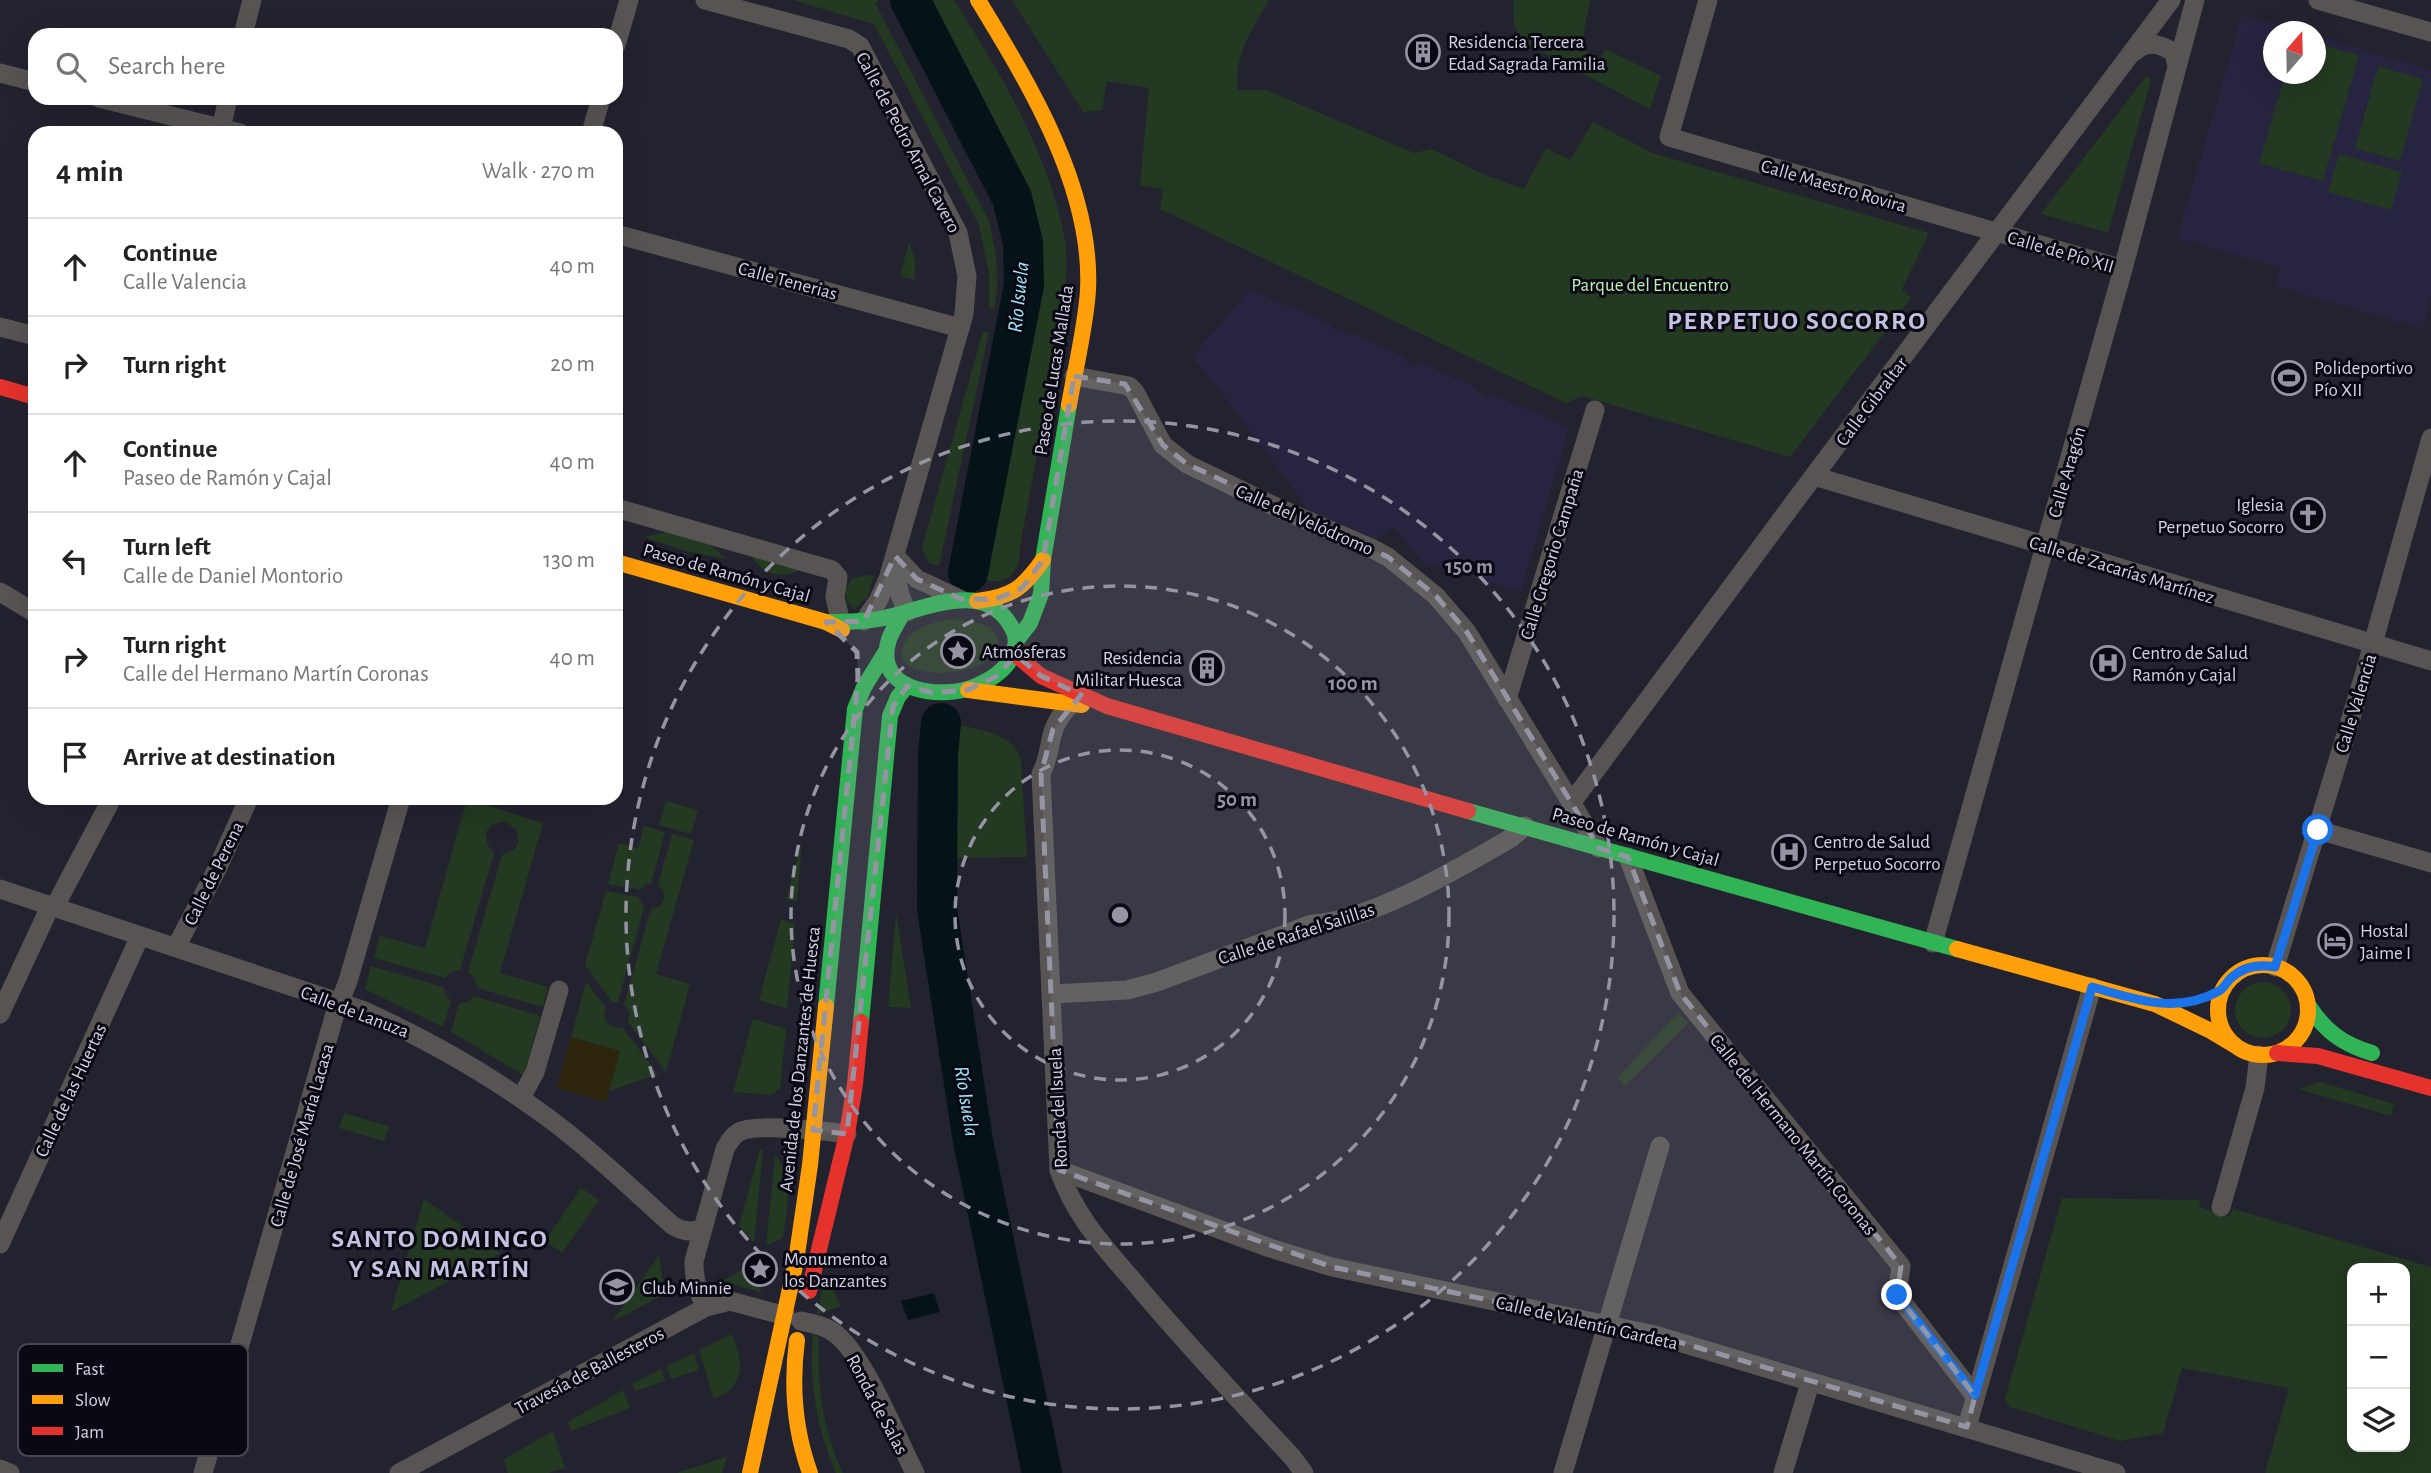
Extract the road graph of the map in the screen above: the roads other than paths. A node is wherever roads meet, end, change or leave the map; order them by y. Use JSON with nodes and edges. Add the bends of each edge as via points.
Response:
{"nodes":[{"id":1,"x":252,"y":0,"type":"edge"},
{"id":2,"x":629,"y":0,"type":"edge"},
{"id":3,"x":705,"y":0,"type":"edge"},
{"id":4,"x":978,"y":0,"type":"edge"},
{"id":5,"x":1708,"y":0,"type":"edge"},
{"id":6,"x":2171,"y":0,"type":"edge"},
{"id":7,"x":2195,"y":0,"type":"edge"},
{"id":8,"x":2318,"y":0,"type":"edge"},
{"id":9,"x":2360,"y":6,"type":"edge"},
{"id":10,"x":245,"y":28,"type":"edge"},
{"id":11,"x":621,"y":28,"type":"edge"},
{"id":12,"x":2431,"y":32,"type":"edge"},
{"id":13,"x":2131,"y":54,"type":"junction"},
{"id":14,"x":2178,"y":66,"type":"junction"},
{"id":15,"x":0,"y":73,"type":"edge"},
{"id":16,"x":28,"y":80,"type":"edge"},
{"id":17,"x":126,"y":105,"type":"edge"},
{"id":18,"x":228,"y":105,"type":"edge"},
{"id":19,"x":599,"y":105,"type":"edge"},
{"id":20,"x":208,"y":126,"type":"edge"},
{"id":21,"x":227,"y":126,"type":"edge"},
{"id":22,"x":593,"y":126,"type":"edge"},
{"id":23,"x":1998,"y":233,"type":"junction"},
{"id":24,"x":623,"y":236,"type":"edge"},
{"id":25,"x":2123,"y":268,"type":"junction"},
{"id":26,"x":0,"y":327,"type":"edge"},
{"id":27,"x":960,"y":328,"type":"junction"},
{"id":28,"x":28,"y":334,"type":"edge"},
{"id":29,"x":1074,"y":376,"type":"junction"},
{"id":30,"x":0,"y":387,"type":"edge"},
{"id":31,"x":28,"y":395,"type":"edge"},
{"id":32,"x":1595,"y":410,"type":"dead end"},
{"id":33,"x":2431,"y":438,"type":"edge"},
{"id":34,"x":1814,"y":476,"type":"junction"},
{"id":35,"x":623,"y":510,"type":"edge"},
{"id":36,"x":2045,"y":546,"type":"junction"},
{"id":37,"x":895,"y":556,"type":"junction"},
{"id":38,"x":1042,"y":560,"type":"junction"},
{"id":39,"x":623,"y":564,"type":"edge"},
{"id":40,"x":0,"y":592,"type":"edge"},
{"id":41,"x":969,"y":600,"type":"junction"},
{"id":42,"x":28,"y":609,"type":"edge"},
{"id":43,"x":904,"y":613,"type":"junction"},
{"id":44,"x":835,"y":625,"type":"junction"},
{"id":45,"x":870,"y":640,"type":"junction"},
{"id":46,"x":2373,"y":644,"type":"junction"},
{"id":47,"x":1016,"y":648,"type":"junction"},
{"id":48,"x":2431,"y":661,"type":"edge"},
{"id":49,"x":858,"y":665,"type":"dead end"},
{"id":50,"x":906,"y":685,"type":"junction"},
{"id":51,"x":968,"y":690,"type":"junction"},
{"id":52,"x":1507,"y":699,"type":"junction"},
{"id":53,"x":1071,"y":704,"type":"junction"},
{"id":54,"x":1107,"y":706,"type":"junction"},
{"id":55,"x":855,"y":709,"type":"junction"},
{"id":56,"x":1572,"y":803,"type":"junction"},
{"id":57,"x":107,"y":805,"type":"edge"},
{"id":58,"x":247,"y":805,"type":"edge"},
{"id":59,"x":399,"y":805,"type":"edge"},
{"id":60,"x":1525,"y":826,"type":"junction"},
{"id":61,"x":2318,"y":830,"type":"junction"},
{"id":62,"x":1599,"y":848,"type":"junction"},
{"id":63,"x":1628,"y":857,"type":"junction"},
{"id":64,"x":2431,"y":863,"type":"edge"},
{"id":65,"x":0,"y":889,"type":"edge"},
{"id":66,"x":52,"y":908,"type":"junction"},
{"id":67,"x":140,"y":936,"type":"junction"},
{"id":68,"x":1933,"y":943,"type":"junction"},
{"id":69,"x":176,"y":947,"type":"junction"},
{"id":70,"x":2275,"y":967,"type":"junction"},
{"id":71,"x":2092,"y":987,"type":"junction"},
{"id":72,"x":559,"y":990,"type":"dead end"},
{"id":73,"x":2222,"y":990,"type":"junction"},
{"id":74,"x":1052,"y":994,"type":"junction"},
{"id":75,"x":2207,"y":996,"type":"dead end"},
{"id":76,"x":2190,"y":1001,"type":"dead end"},
{"id":77,"x":340,"y":1002,"type":"junction"},
{"id":78,"x":2155,"y":1004,"type":"junction"},
{"id":79,"x":2308,"y":1004,"type":"junction"},
{"id":80,"x":0,"y":1014,"type":"edge"},
{"id":81,"x":2234,"y":1045,"type":"junction"},
{"id":82,"x":2268,"y":1054,"type":"junction"},
{"id":83,"x":2393,"y":1059,"type":"dead end"},
{"id":84,"x":2431,"y":1088,"type":"edge"},
{"id":85,"x":522,"y":1098,"type":"junction"},
{"id":86,"x":813,"y":1130,"type":"junction"},
{"id":87,"x":847,"y":1133,"type":"junction"},
{"id":88,"x":1660,"y":1146,"type":"dead end"},
{"id":89,"x":1059,"y":1170,"type":"junction"},
{"id":90,"x":2221,"y":1207,"type":"dead end"},
{"id":91,"x":702,"y":1229,"type":"junction"},
{"id":92,"x":0,"y":1244,"type":"edge"},
{"id":93,"x":706,"y":1307,"type":"junction"},
{"id":94,"x":794,"y":1319,"type":"junction"},
{"id":95,"x":1607,"y":1325,"type":"junction"},
{"id":96,"x":241,"y":1344,"type":"edge"},
{"id":97,"x":1810,"y":1383,"type":"junction"},
{"id":98,"x":1975,"y":1395,"type":"junction"},
{"id":99,"x":1966,"y":1427,"type":"junction"},
{"id":100,"x":209,"y":1456,"type":"edge"},
{"id":101,"x":0,"y":1469,"type":"edge"},
{"id":102,"x":10,"y":1473,"type":"edge"},
{"id":103,"x":204,"y":1473,"type":"edge"},
{"id":104,"x":399,"y":1473,"type":"edge"},
{"id":105,"x":750,"y":1473,"type":"edge"},
{"id":106,"x":810,"y":1473,"type":"edge"},
{"id":107,"x":915,"y":1473,"type":"edge"},
{"id":108,"x":1304,"y":1473,"type":"edge"},
{"id":109,"x":1563,"y":1473,"type":"edge"},
{"id":110,"x":1783,"y":1473,"type":"edge"},
{"id":111,"x":2116,"y":1473,"type":"edge"}],
"edges":[{"from":1,"to":10,"type":"street"},
{"from":2,"to":11,"type":"street"},
{"from":3,"to":27,"type":"street","name":"Calle de Pedro Arnal Cavero","via":[[849,39],[864,51],[958,233],[967,276]]},
{"from":4,"to":29,"type":"main road","name":"Paseo de Lucas Mallada","via":[[1054,141],[1083,225],[1089,276]]},
{"from":5,"to":23,"type":"street","name":"Calle Maestro Rovira","via":[[1670,137]]},
{"from":6,"to":13,"type":"street","name":"Calle Gibraltar"},
{"from":7,"to":14,"type":"street","name":"Calle Aragón"},
{"from":8,"to":9,"type":"street"},
{"from":9,"to":12,"type":"street"},
{"from":13,"to":14,"type":"street","via":[[2144,45],[2158,45],[2174,53]]},
{"from":13,"to":23,"type":"street","name":"Calle Gibraltar"},
{"from":14,"to":25,"type":"street","name":"Calle Aragón"},
{"from":15,"to":16,"type":"street"},
{"from":17,"to":20,"type":"street"},
{"from":18,"to":21,"type":"street"},
{"from":19,"to":22,"type":"street"},
{"from":23,"to":25,"type":"street","name":"Calle de Pío XII"},
{"from":23,"to":34,"type":"street","name":"Calle Gibraltar"},
{"from":24,"to":27,"type":"street","name":"Calle Tenerias"},
{"from":25,"to":36,"type":"street","name":"Calle Aragón"},
{"from":26,"to":28,"type":"street"},
{"from":27,"to":37,"type":"street","name":"Calle de Pedro Arnal Cavero"},
{"from":29,"to":38,"type":"main road","name":"Paseo de Lucas Mallada"},
{"from":29,"to":52,"type":"street","name":"Calle del Velódromo","via":[[1129,386],[1163,445],[1187,464],[1388,557],[1436,596],[1467,632]]},
{"from":30,"to":31,"type":"main road"},
{"from":32,"to":52,"type":"street","name":"Calle Gregorio Campaña"},
{"from":33,"to":46,"type":"street","name":"Calle Valencia"},
{"from":34,"to":36,"type":"street","name":"Calle de Zacarías Martínez"},
{"from":34,"to":56,"type":"street","name":"Calle Gibraltar"},
{"from":35,"to":44,"type":"street","via":[[832,569],[838,577]]},
{"from":36,"to":46,"type":"street","name":"Calle de Zacarías Martínez"},
{"from":36,"to":68,"type":"street","name":"Calle Aragón"},
{"from":37,"to":41,"type":"street","via":[[917,579]]},
{"from":37,"to":43,"type":"street","name":"Calle de Pedro Arnal Cavero"},
{"from":37,"to":45,"type":"street","name":"Calle de Pedro Arnal Cavero"},
{"from":38,"to":41,"type":"main road","name":"Paseo de Lucas Mallada","via":[[1015,593],[996,600]]},
{"from":38,"to":47,"type":"main road","name":"Paseo de Lucas Mallada","via":[[1039,605]]},
{"from":39,"to":44,"type":"main road","name":"Paseo de Ramón y Cajal"},
{"from":40,"to":42,"type":"street"},
{"from":41,"to":43,"type":"main road","name":"Paseo de Ramón y Cajal"},
{"from":41,"to":47,"type":"main road","name":"Paseo de Ramón y Cajal","via":[[1008,618]]},
{"from":43,"to":45,"type":"main road","name":"Paseo de Ramón y Cajal"},
{"from":43,"to":45,"type":"main road","via":[[892,629]]},
{"from":44,"to":45,"type":"main road","name":"Paseo de Ramón y Cajal"},
{"from":44,"to":45,"type":"main road"},
{"from":45,"to":50,"type":"main road","via":[[890,673]]},
{"from":45,"to":55,"type":"main road","name":"Avenida de los Danzantes de Huesca","via":[[864,687]]},
{"from":46,"to":48,"type":"street","name":"Calle de Zacarías Martínez"},
{"from":46,"to":61,"type":"street","name":"Calle Valencia"},
{"from":47,"to":51,"type":"main road","name":"Paseo de Ramón y Cajal","via":[[997,676]]},
{"from":47,"to":54,"type":"main road","name":"Paseo de Ramón y Cajal","via":[[1041,676]]},
{"from":49,"to":55,"type":"main road"},
{"from":50,"to":51,"type":"main road","name":"Paseo de Ramón y Cajal","via":[[933,693]]},
{"from":50,"to":87,"type":"main road","name":"Avenida de los Danzantes de Huesca","via":[[890,716]]},
{"from":51,"to":53,"type":"main road","name":"Paseo de Ramón y Cajal"},
{"from":52,"to":56,"type":"street","name":"Calle del Velódromo"},
{"from":53,"to":54,"type":"main road","name":"Paseo de Ramón y Cajal"},
{"from":53,"to":74,"type":"street","name":"Ronda del Isuela","via":[[1053,729],[1041,774]]},
{"from":54,"to":60,"type":"main road","name":"Paseo de Ramón y Cajal"},
{"from":55,"to":86,"type":"main road","name":"Avenida de los Danzantes de Huesca"},
{"from":56,"to":62,"type":"street","name":"Calle del Velódromo"},
{"from":57,"to":66,"type":"street"},
{"from":58,"to":69,"type":"street","name":"Calle de Perena"},
{"from":59,"to":77,"type":"street","name":"Calle de José María Lacasa"},
{"from":60,"to":62,"type":"main road","name":"Paseo de Ramón y Cajal"},
{"from":60,"to":74,"type":"street","name":"Calle de Rafael Salillas","via":[[1511,838],[1393,901],[1331,923],[1311,924],[1157,982],[1127,990]]},
{"from":61,"to":64,"type":"street"},
{"from":61,"to":70,"type":"street","name":"Calle Valencia"},
{"from":62,"to":63,"type":"main road","name":"Paseo de Ramón y Cajal"},
{"from":63,"to":68,"type":"main road","name":"Paseo de Ramón y Cajal"},
{"from":63,"to":98,"type":"street","name":"Calle del Hermano Martín Coronas","via":[[1681,993],[1900,1266],[1897,1295]]},
{"from":65,"to":66,"type":"street","name":"Calle de Lanuza"},
{"from":66,"to":67,"type":"street","name":"Calle de Lanuza"},
{"from":66,"to":80,"type":"street"},
{"from":67,"to":69,"type":"street","name":"Calle de Lanuza"},
{"from":67,"to":92,"type":"street","name":"Calle de las Huertas"},
{"from":68,"to":71,"type":"main road","name":"Paseo de Ramón y Cajal"},
{"from":69,"to":77,"type":"street","name":"Calle de Lanuza"},
{"from":70,"to":73,"type":"main road","via":[[2248,967]]},
{"from":70,"to":79,"type":"main road","via":[[2297,980]]},
{"from":71,"to":78,"type":"main road","name":"Paseo de Ramón y Cajal"},
{"from":71,"to":98,"type":"street"},
{"from":72,"to":85,"type":"street","via":[[535,1072]]},
{"from":73,"to":75,"type":"main road"},
{"from":73,"to":81,"type":"main road","via":[[2218,1015],[2223,1032]]},
{"from":74,"to":89,"type":"street","name":"Ronda del Isuela"},
{"from":76,"to":78,"type":"main road","name":"Paseo de Ramón y Cajal"},
{"from":77,"to":85,"type":"street","name":"Calle de Lanuza","via":[[421,1037]]},
{"from":77,"to":96,"type":"street","name":"Calle de José María Lacasa"},
{"from":78,"to":81,"type":"main road","name":"Paseo de Ramón y Cajal"},
{"from":79,"to":82,"type":"main road","via":[[2307,1022],[2299,1038]]},
{"from":79,"to":83,"type":"main road","via":[[2336,1040]]},
{"from":81,"to":82,"type":"main road"},
{"from":82,"to":84,"type":"main road","via":[[2318,1056]]},
{"from":82,"to":90,"type":"street"},
{"from":85,"to":91,"type":"street","name":"Calle de Lanuza","via":[[672,1225],[681,1230]]},
{"from":86,"to":87,"type":"street"},
{"from":86,"to":91,"type":"street","via":[[750,1129],[735,1135],[725,1149]]},
{"from":86,"to":94,"type":"main road","name":"Avenida de los Danzantes de Huesca"},
{"from":87,"to":94,"type":"main road","name":"Avenida de los Danzantes de Huesca"},
{"from":88,"to":95,"type":"street"},
{"from":89,"to":95,"type":"street","name":"Calle de Valentín Gardeta","via":[[1332,1267]]},
{"from":89,"to":108,"type":"street","name":"Ronda del Isuela","via":[[1087,1227]]},
{"from":91,"to":93,"type":"street","via":[[694,1277]]},
{"from":93,"to":94,"type":"street","name":"Travesía de Ballesteros","via":[[730,1301]]},
{"from":93,"to":104,"type":"street","name":"Travesía de Ballesteros"},
{"from":94,"to":105,"type":"main road","name":"Avenida de los Danzantes de Huesca"},
{"from":94,"to":106,"type":"main road","name":"Avenida de los Danzantes de Huesca","via":[[794,1414]]},
{"from":94,"to":107,"type":"street","name":"Ronda de Salas","via":[[827,1328],[842,1339],[862,1368]]},
{"from":95,"to":97,"type":"street","name":"Calle de Valentín Gardeta","via":[[1655,1335]]},
{"from":95,"to":109,"type":"street"},
{"from":97,"to":99,"type":"street","name":"Calle de Valentín Gardeta"},
{"from":97,"to":110,"type":"street"},
{"from":98,"to":99,"type":"street"},
{"from":99,"to":111,"type":"street","name":"Calle de Valentín Gardeta"},
{"from":100,"to":103,"type":"street","name":"Calle de José María Lacasa"},
{"from":101,"to":102,"type":"street"}]}
